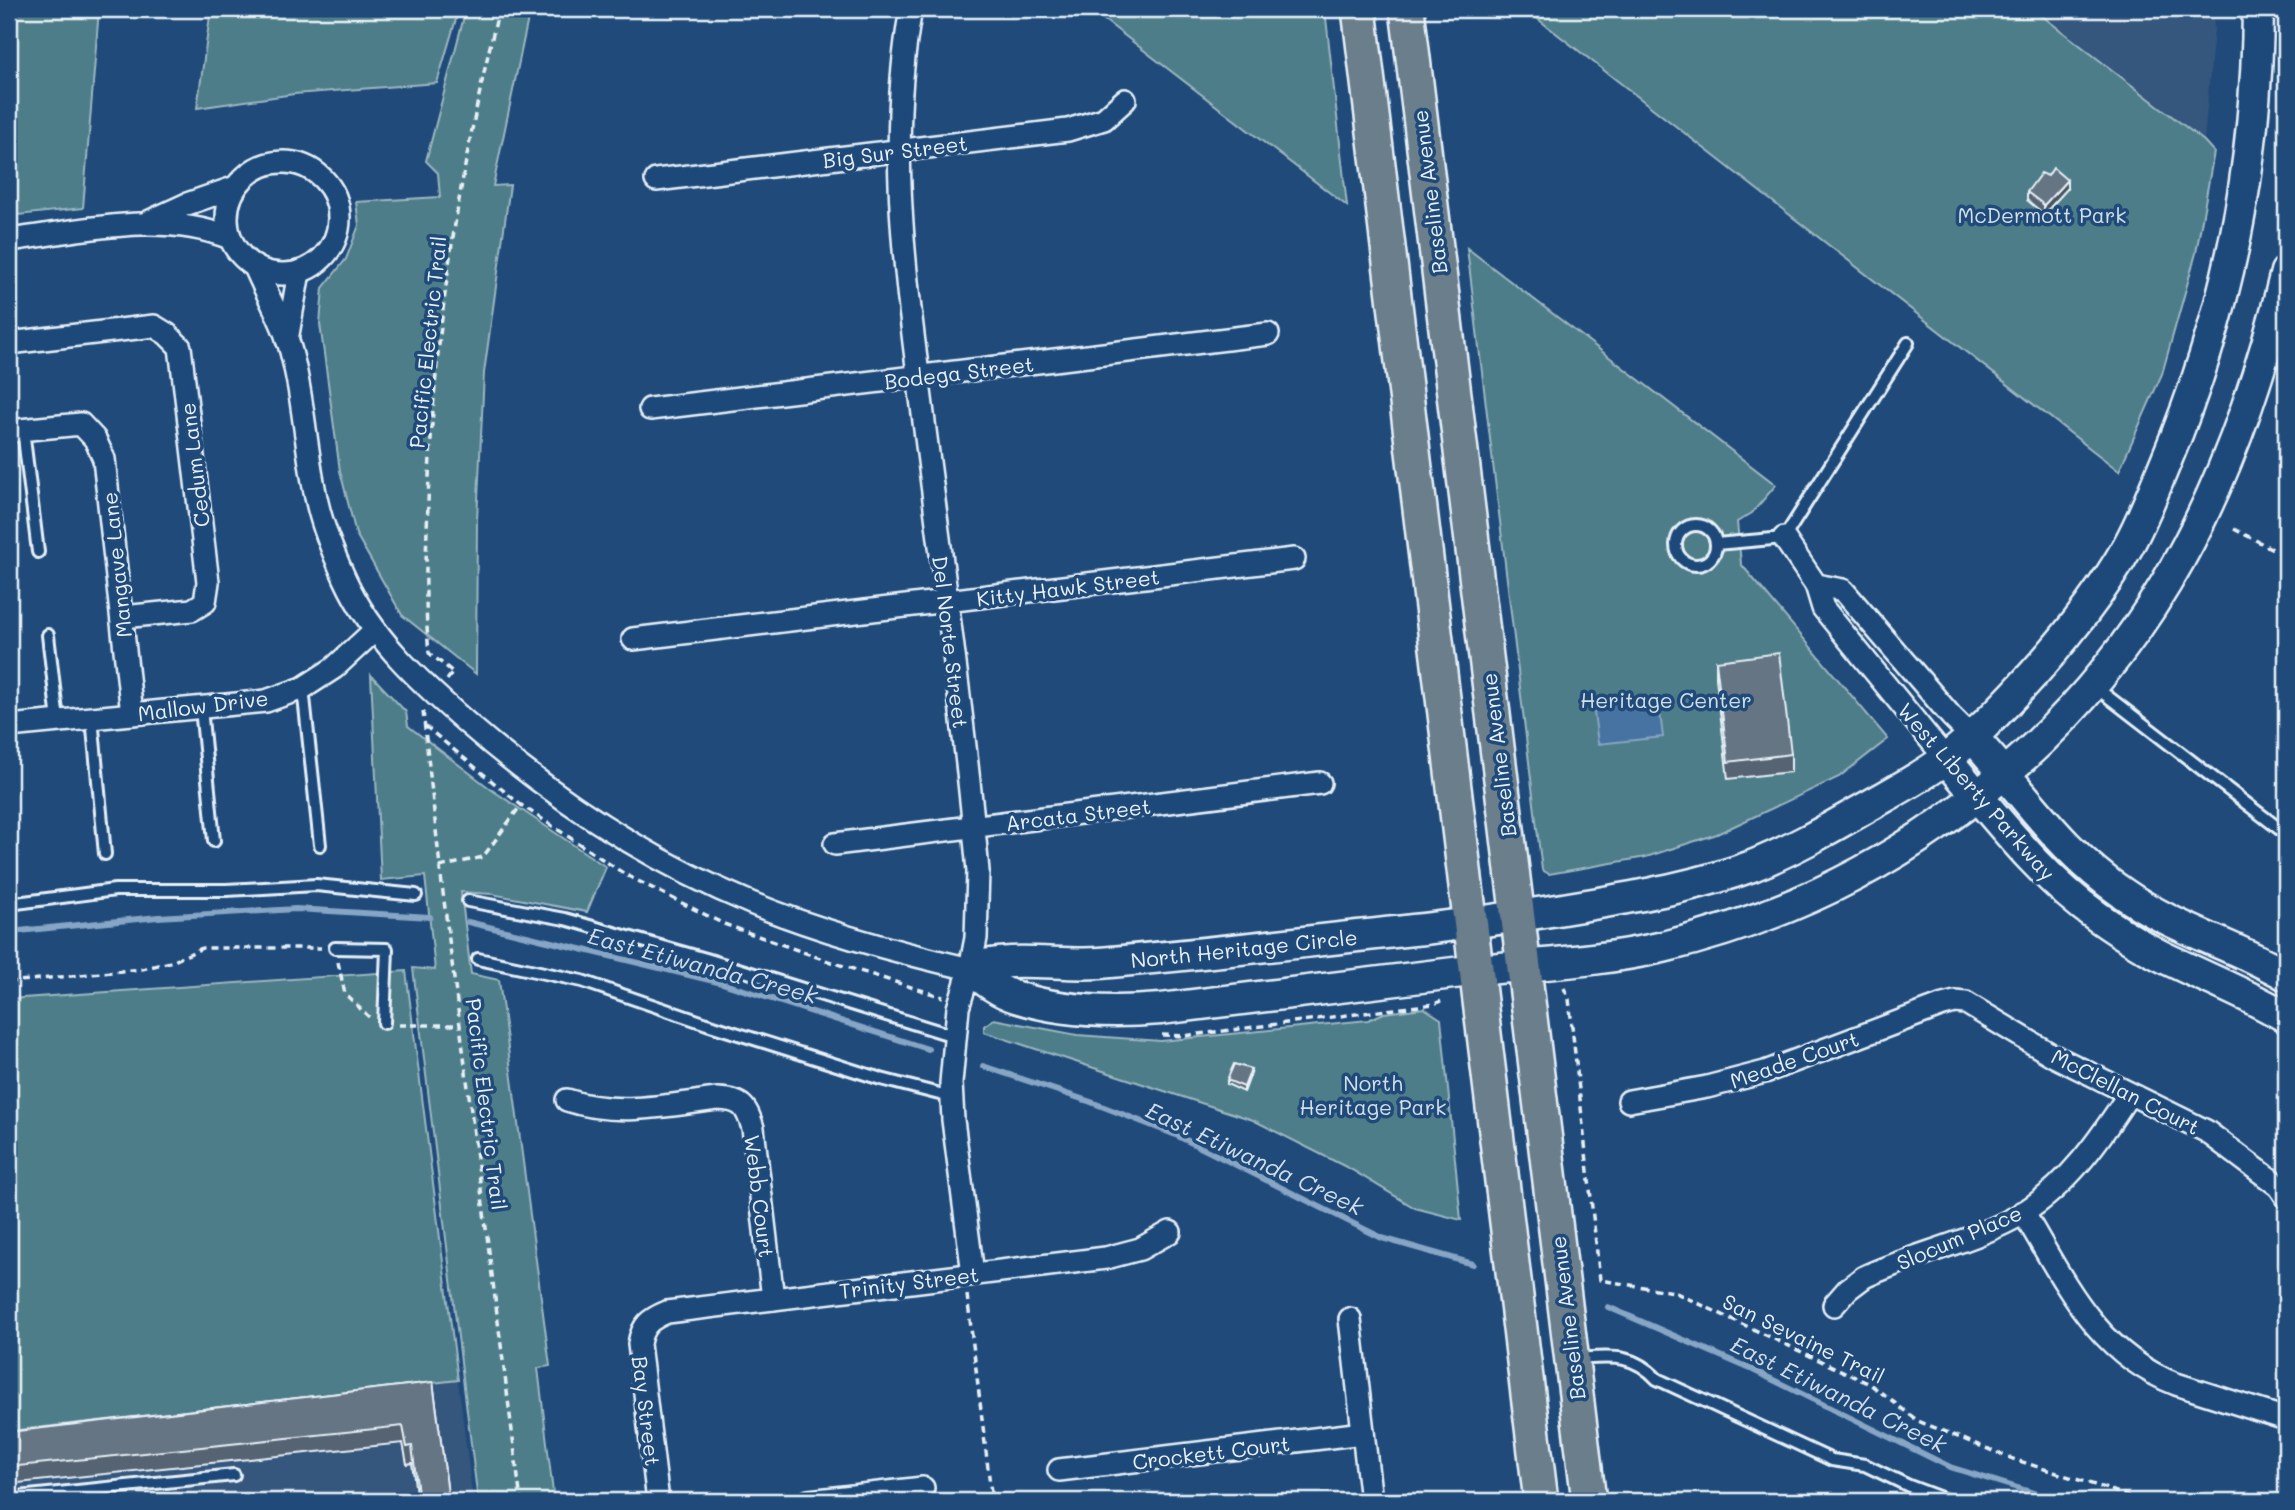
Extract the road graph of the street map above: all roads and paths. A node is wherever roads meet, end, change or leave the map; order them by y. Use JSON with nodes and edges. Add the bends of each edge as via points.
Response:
{"nodes":[{"id":1,"x":499,"y":9,"type":"edge"},
{"id":2,"x":911,"y":9,"type":"edge"},
{"id":3,"x":1359,"y":9,"type":"edge"},
{"id":4,"x":1407,"y":9,"type":"edge"},
{"id":5,"x":2258,"y":9,"type":"edge"},
{"id":6,"x":1125,"y":100,"type":"dead end"},
{"id":7,"x":898,"y":151,"type":"junction"},
{"id":8,"x":656,"y":180,"type":"dead end"},
{"id":9,"x":236,"y":187,"type":"junction"},
{"id":10,"x":148,"y":222,"type":"junction"},
{"id":11,"x":230,"y":238,"type":"junction"},
{"id":12,"x":9,"y":240,"type":"edge"},
{"id":13,"x":254,"y":267,"type":"junction"},
{"id":14,"x":299,"y":272,"type":"junction"},
{"id":15,"x":2286,"y":272,"type":"edge"},
{"id":16,"x":1268,"y":334,"type":"dead end"},
{"id":17,"x":287,"y":340,"type":"junction"},
{"id":18,"x":1908,"y":342,"type":"dead end"},
{"id":19,"x":9,"y":343,"type":"edge"},
{"id":20,"x":918,"y":377,"type":"junction"},
{"id":21,"x":650,"y":409,"type":"dead end"},
{"id":22,"x":16,"y":430,"type":"edge"},
{"id":23,"x":2234,"y":529,"type":"dead end"},
{"id":24,"x":1784,"y":538,"type":"junction"},
{"id":25,"x":1716,"y":544,"type":"dead end"},
{"id":26,"x":38,"y":552,"type":"dead end"},
{"id":27,"x":2286,"y":556,"type":"edge"},
{"id":28,"x":1294,"y":559,"type":"dead end"},
{"id":29,"x":1816,"y":585,"type":"junction"},
{"id":30,"x":946,"y":602,"type":"junction"},
{"id":31,"x":123,"y":617,"type":"junction"},
{"id":32,"x":375,"y":630,"type":"junction"},
{"id":33,"x":48,"y":635,"type":"dead end"},
{"id":34,"x":633,"y":639,"type":"dead end"},
{"id":35,"x":453,"y":672,"type":"dead end"},
{"id":36,"x":2094,"y":686,"type":"junction"},
{"id":37,"x":303,"y":688,"type":"junction"},
{"id":38,"x":201,"y":708,"type":"junction"},
{"id":39,"x":422,"y":712,"type":"dead end"},
{"id":40,"x":132,"y":714,"type":"junction"},
{"id":41,"x":92,"y":718,"type":"junction"},
{"id":42,"x":58,"y":721,"type":"junction"},
{"id":43,"x":424,"y":724,"type":"junction"},
{"id":44,"x":9,"y":726,"type":"edge"},
{"id":45,"x":1972,"y":737,"type":"junction"},
{"id":46,"x":1946,"y":759,"type":"junction"},
{"id":47,"x":2006,"y":773,"type":"junction"},
{"id":48,"x":1320,"y":783,"type":"dead end"},
{"id":49,"x":1979,"y":797,"type":"junction"},
{"id":50,"x":974,"y":827,"type":"junction"},
{"id":51,"x":2286,"y":834,"type":"edge"},
{"id":52,"x":214,"y":841,"type":"dead end"},
{"id":53,"x":835,"y":844,"type":"dead end"},
{"id":54,"x":320,"y":845,"type":"dead end"},
{"id":55,"x":105,"y":854,"type":"dead end"},
{"id":56,"x":440,"y":867,"type":"junction"},
{"id":57,"x":416,"y":895,"type":"dead end"},
{"id":58,"x":468,"y":901,"type":"dead end"},
{"id":59,"x":9,"y":904,"type":"edge"},
{"id":60,"x":1518,"y":916,"type":"junction"},
{"id":61,"x":1470,"y":923,"type":"junction"},
{"id":62,"x":335,"y":948,"type":"joint"},
{"id":63,"x":478,"y":959,"type":"dead end"},
{"id":64,"x":1524,"y":966,"type":"junction"},
{"id":65,"x":970,"y":969,"type":"junction"},
{"id":66,"x":1476,"y":971,"type":"junction"},
{"id":67,"x":2286,"y":975,"type":"edge"},
{"id":68,"x":9,"y":982,"type":"edge"},
{"id":69,"x":1564,"y":988,"type":"dead end"},
{"id":70,"x":1955,"y":1002,"type":"joint"},
{"id":71,"x":2286,"y":1017,"type":"edge"},
{"id":72,"x":384,"y":1023,"type":"dead end"},
{"id":73,"x":953,"y":1039,"type":"junction"},
{"id":74,"x":951,"y":1090,"type":"junction"},
{"id":75,"x":2129,"y":1094,"type":"junction"},
{"id":76,"x":568,"y":1100,"type":"dead end"},
{"id":77,"x":1629,"y":1101,"type":"dead end"},
{"id":78,"x":2284,"y":1187,"type":"edge"},
{"id":79,"x":2023,"y":1212,"type":"junction"},
{"id":80,"x":1170,"y":1232,"type":"dead end"},
{"id":81,"x":970,"y":1284,"type":"junction"},
{"id":82,"x":773,"y":1299,"type":"junction"},
{"id":83,"x":1834,"y":1305,"type":"dead end"},
{"id":84,"x":1350,"y":1319,"type":"dead end"},
{"id":85,"x":646,"y":1323,"type":"joint"},
{"id":86,"x":1572,"y":1359,"type":"junction"},
{"id":87,"x":2286,"y":1419,"type":"edge"},
{"id":88,"x":1363,"y":1433,"type":"junction"},
{"id":89,"x":1059,"y":1470,"type":"dead end"},
{"id":90,"x":234,"y":1475,"type":"dead end"},
{"id":91,"x":923,"y":1488,"type":"dead end"},
{"id":92,"x":9,"y":1498,"type":"edge"},
{"id":93,"x":521,"y":1501,"type":"edge"},
{"id":94,"x":659,"y":1501,"type":"edge"},
{"id":95,"x":809,"y":1501,"type":"edge"},
{"id":96,"x":992,"y":1501,"type":"edge"},
{"id":97,"x":1370,"y":1501,"type":"edge"},
{"id":98,"x":1542,"y":1501,"type":"edge"},
{"id":99,"x":1589,"y":1501,"type":"edge"},
{"id":100,"x":1949,"y":1501,"type":"edge"},
{"id":101,"x":2145,"y":1501,"type":"edge"}],
"edges":[{"from":1,"to":35,"type":"path","name":"Pacific Electric Trail","via":[[454,235],[429,455],[425,609],[429,653]]},
{"from":2,"to":7,"type":"street","name":"Del Norte Street","via":[[900,83]]},
{"from":3,"to":61,"type":"main road"},
{"from":4,"to":60,"type":"main road","name":"Baseline Avenue"},
{"from":5,"to":45,"type":"street","name":"North Heritage Circle","via":[[2253,128],[2237,240],[2190,402],[2146,509],[2114,569],[2048,657]]},
{"from":6,"to":7,"type":"street","name":"Big Sur Street","via":[[1104,120],[1087,127]]},
{"from":7,"to":8,"type":"street","name":"Big Sur Street"},
{"from":7,"to":20,"type":"street","name":"Del Norte Street","via":[[902,241]]},
{"from":9,"to":10,"type":"street"},
{"from":9,"to":11,"type":"street","via":[[227,211]]},
{"from":9,"to":14,"type":"street","via":[[261,166],[277,162],[301,166],[322,178],[338,207],[334,240],[320,259]]},
{"from":10,"to":11,"type":"street"},
{"from":10,"to":12,"type":"street"},
{"from":11,"to":13,"type":"street"},
{"from":13,"to":14,"type":"street","via":[[276,274]]},
{"from":13,"to":17,"type":"street"},
{"from":14,"to":17,"type":"street"},
{"from":15,"to":36,"type":"street","name":"North Heritage Circle","via":[[2248,409],[2207,506],[2149,612]]},
{"from":16,"to":20,"type":"street","name":"Bodega Street"},
{"from":17,"to":32,"type":"street","name":"North Heritage Circle","via":[[317,503],[346,581]]},
{"from":18,"to":24,"type":"lane"},
{"from":19,"to":31,"type":"street","name":"Cedum Lane","via":[[154,326],[180,347],[208,583],[205,602],[192,610]]},
{"from":20,"to":21,"type":"street","name":"Bodega Street"},
{"from":20,"to":30,"type":"street","name":"Del Norte Street"},
{"from":22,"to":26,"type":"lane"},
{"from":22,"to":31,"type":"street","name":"Mangave Lane","via":[[81,424],[95,439],[104,459]]},
{"from":23,"to":27,"type":"path"},
{"from":24,"to":25,"type":"lane"},
{"from":24,"to":29,"type":"street","name":"West Liberty Parkway"},
{"from":28,"to":30,"type":"street","name":"Kitty Hawk Street"},
{"from":29,"to":45,"type":"street","name":"West Liberty Parkway","via":[[1843,590]]},
{"from":29,"to":46,"type":"street","name":"West Liberty Parkway","via":[[1823,608]]},
{"from":30,"to":34,"type":"street","name":"Kitty Hawk Street"},
{"from":30,"to":50,"type":"street","name":"Del Norte Street"},
{"from":31,"to":40,"type":"street","name":"Mangave Lane"},
{"from":32,"to":37,"type":"street","name":"Mallow Drive","via":[[334,668]]},
{"from":32,"to":65,"type":"street","name":"North Heritage Circle","via":[[400,662],[495,747],[572,804],[667,863],[752,904],[839,935]]},
{"from":33,"to":42,"type":"lane"},
{"from":36,"to":47,"type":"street","name":"North Heritage Circle"},
{"from":36,"to":51,"type":"lane"},
{"from":37,"to":38,"type":"street","name":"Mallow Drive","via":[[266,701]]},
{"from":37,"to":54,"type":"lane"},
{"from":38,"to":40,"type":"street","name":"Mallow Drive"},
{"from":38,"to":52,"type":"lane"},
{"from":39,"to":43,"type":"path","name":"Pacific Electric Trail"},
{"from":40,"to":41,"type":"street","name":"Mallow Drive"},
{"from":41,"to":42,"type":"street","name":"Mallow Drive"},
{"from":41,"to":55,"type":"lane"},
{"from":42,"to":44,"type":"street","name":"Mallow Drive"},
{"from":43,"to":56,"type":"path","name":"Pacific Electric Trail"},
{"from":43,"to":56,"type":"path","via":[[521,805],[483,857]]},
{"from":45,"to":46,"type":"street","name":"North Heritage Circle"},
{"from":45,"to":47,"type":"street","name":"West Liberty Parkway"},
{"from":46,"to":49,"type":"street","name":"West Liberty Parkway"},
{"from":46,"to":60,"type":"street","name":"North Heritage Circle","via":[[1837,824],[1752,866],[1647,895]]},
{"from":47,"to":49,"type":"street","name":"North Heritage Circle"},
{"from":47,"to":67,"type":"street","name":"West Liberty Parkway","via":[[2054,835],[2123,894]]},
{"from":48,"to":50,"type":"street","name":"Arcata Street"},
{"from":49,"to":64,"type":"street","name":"North Heritage Circle","via":[[1891,856],[1768,916],[1648,950]]},
{"from":49,"to":71,"type":"street","name":"West Liberty Parkway","via":[[2040,866],[2095,915],[2173,962]]},
{"from":50,"to":53,"type":"street","name":"Arcata Street"},
{"from":50,"to":65,"type":"street","name":"Del Norte Street","via":[[978,893]]},
{"from":56,"to":93,"type":"path","name":"Pacific Electric Trail"},
{"from":57,"to":59,"type":"lane","via":[[316,885],[116,890]]},
{"from":58,"to":73,"type":"lane","via":[[565,919],[706,959]]},
{"from":60,"to":61,"type":"street","name":"North Heritage Circle"},
{"from":60,"to":64,"type":"main road","name":"Baseline Avenue"},
{"from":61,"to":65,"type":"street","name":"North Heritage Circle","via":[[1132,960],[996,962]]},
{"from":61,"to":66,"type":"main road"},
{"from":62,"to":68,"type":"path","via":[[202,948],[142,969]]},
{"from":62,"to":72,"type":"lane","via":[[387,949]]},
{"from":63,"to":74,"type":"lane","via":[[582,981],[854,1071]]},
{"from":64,"to":66,"type":"street","name":"North Heritage Circle"},
{"from":64,"to":86,"type":"main road","name":"Baseline Avenue"},
{"from":65,"to":66,"type":"street","name":"North Heritage Circle","via":[[1016,997],[1103,1011],[1161,1009]]},
{"from":65,"to":73,"type":"street","name":"Del Norte Street"},
{"from":66,"to":98,"type":"main road"},
{"from":69,"to":101,"type":"path","name":"San Sevaine Trail","via":[[1569,999],[1600,1280],[1674,1292],[1870,1384],[1918,1420],[2013,1459]]},
{"from":70,"to":75,"type":"street","name":"McClellan Court","via":[[1976,1008],[2052,1055]]},
{"from":70,"to":77,"type":"street","name":"Meade Court","via":[[1765,1072]]},
{"from":73,"to":74,"type":"street","name":"Del Norte Street"},
{"from":74,"to":81,"type":"street","name":"Del Norte Street"},
{"from":75,"to":78,"type":"street","name":"McClellan Court","via":[[2206,1131]]},
{"from":75,"to":79,"type":"street","name":"Slocum Place","via":[[2089,1152]]},
{"from":76,"to":82,"type":"street","name":"Webb Court","via":[[608,1110],[719,1099],[743,1105],[753,1128]]},
{"from":79,"to":83,"type":"street","name":"Slocum Place","via":[[1864,1277]]},
{"from":79,"to":87,"type":"street","via":[[2086,1315],[2128,1359],[2176,1384]]},
{"from":80,"to":81,"type":"street","name":"Trinity Street","via":[[1140,1249],[1106,1258]]},
{"from":81,"to":82,"type":"street","name":"Trinity Street"},
{"from":81,"to":96,"type":"path"},
{"from":82,"to":85,"type":"street","name":"Trinity Street","via":[[667,1312]]},
{"from":84,"to":88,"type":"street"},
{"from":85,"to":94,"type":"street","name":"Bay Street","via":[[639,1343]]},
{"from":86,"to":99,"type":"main road","name":"Baseline Avenue"},
{"from":86,"to":100,"type":"lane","via":[[1619,1356],[1648,1370],[1657,1380],[1832,1461],[1866,1465]]},
{"from":88,"to":89,"type":"street","name":"Crockett Court"},
{"from":88,"to":97,"type":"street"},
{"from":90,"to":92,"type":"lane"},
{"from":91,"to":95,"type":"street"}]}
